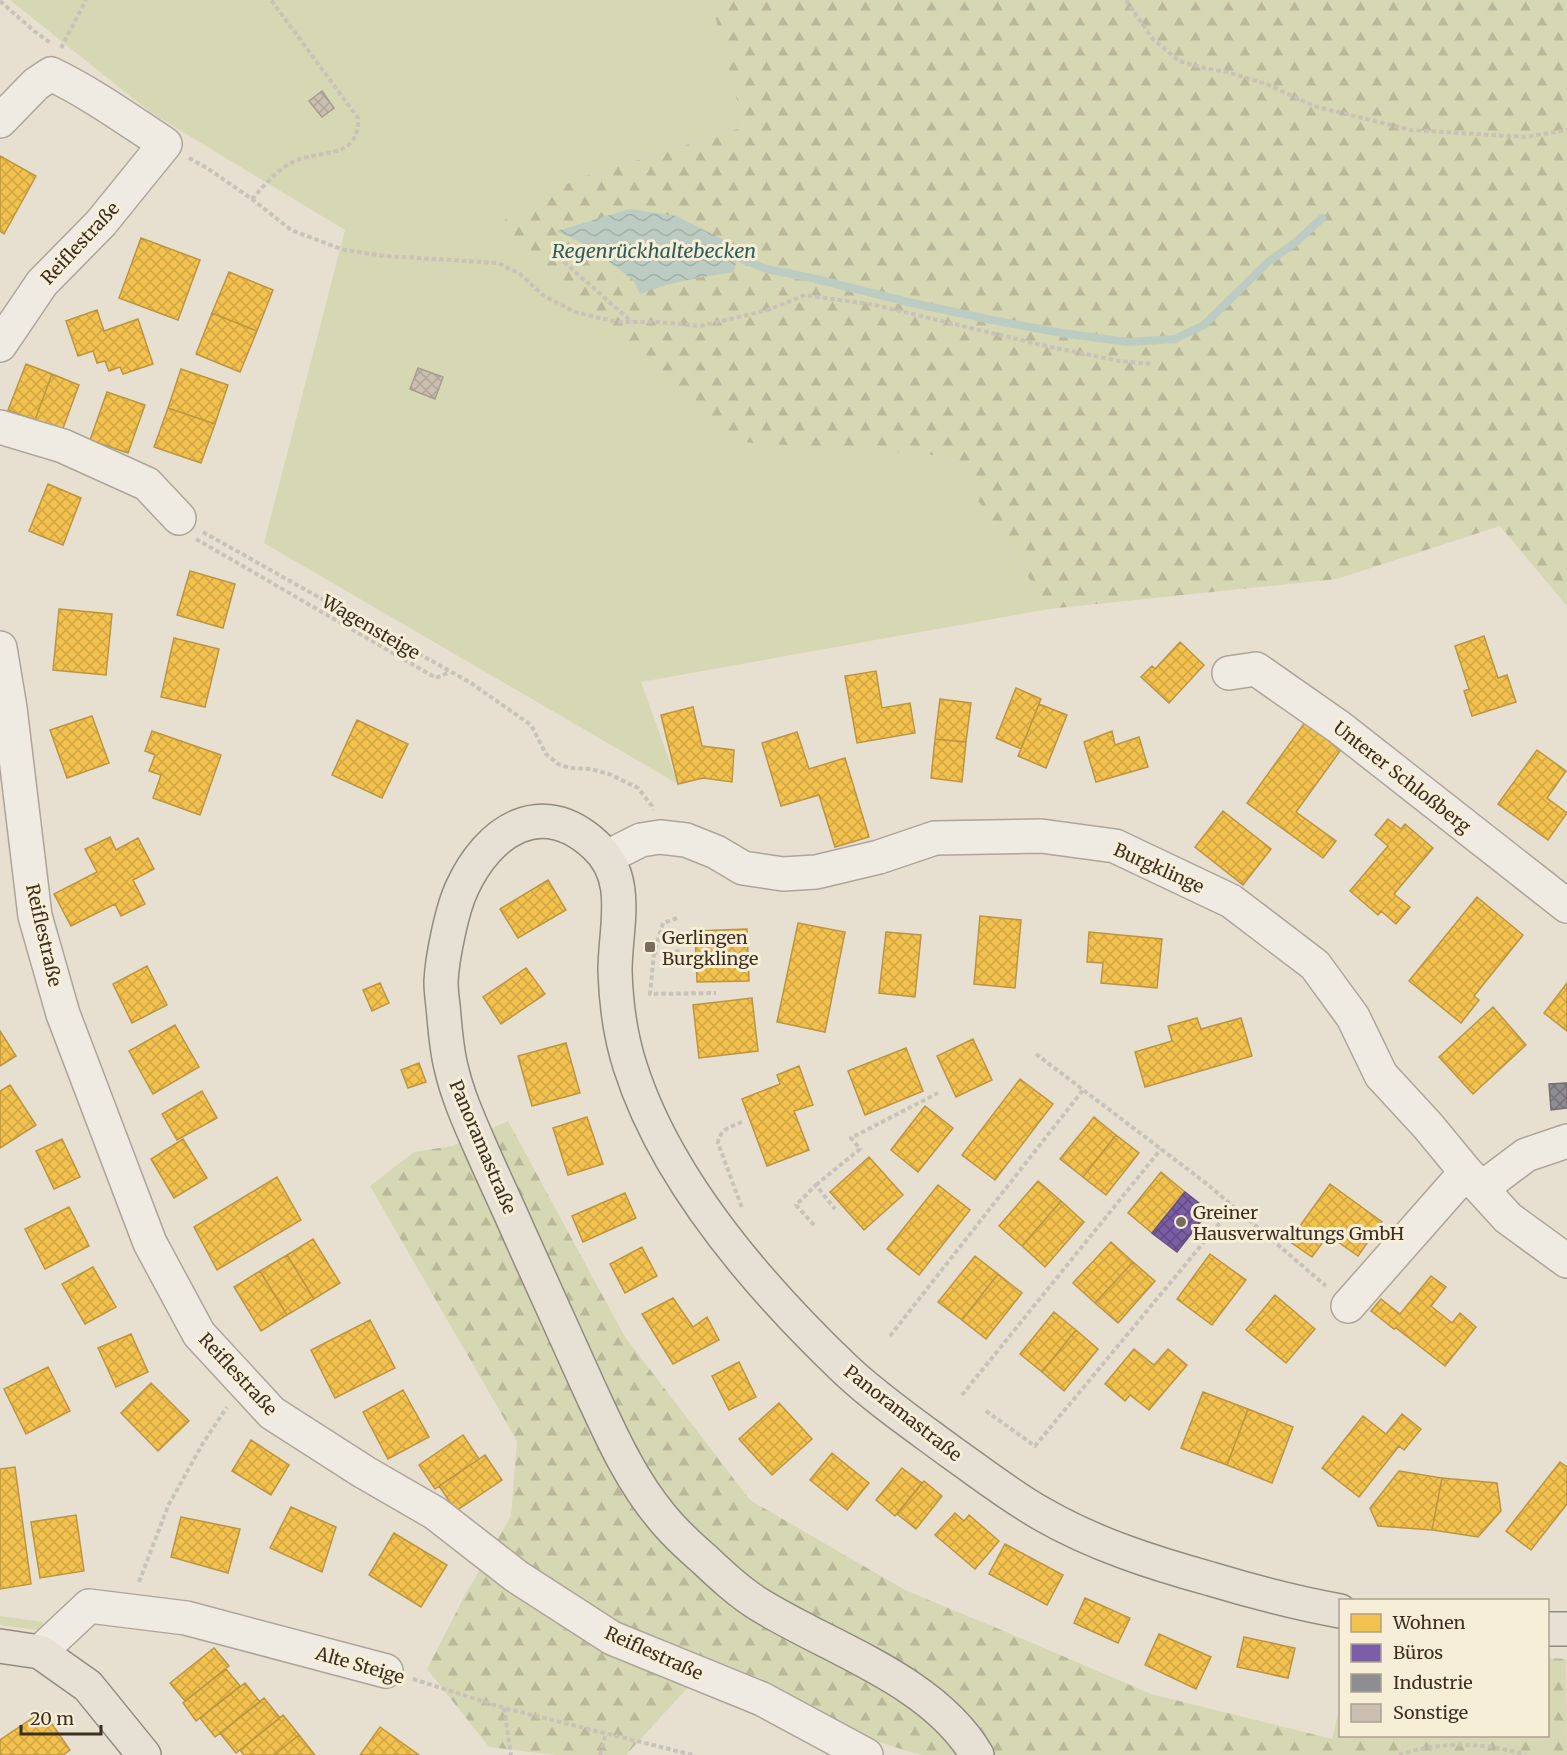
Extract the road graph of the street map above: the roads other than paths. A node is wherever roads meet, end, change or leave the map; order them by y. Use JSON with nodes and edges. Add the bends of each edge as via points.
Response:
{"nodes":[{"id":1,"x":0,"y":121,"type":"edge"},
{"id":2,"x":0,"y":345,"type":"edge"},
{"id":3,"x":0,"y":427,"type":"edge"},
{"id":4,"x":179,"y":518,"type":"road end"},
{"id":5,"x":0,"y":648,"type":"edge"},
{"id":6,"x":1229,"y":674,"type":"dead end"},
{"id":7,"x":607,"y":857,"type":"junction"},
{"id":8,"x":1567,"y":906,"type":"edge"},
{"id":9,"x":1567,"y":1141,"type":"edge"},
{"id":10,"x":1474,"y":1180,"type":"junction"},
{"id":11,"x":1567,"y":1261,"type":"edge"},
{"id":12,"x":1348,"y":1306,"type":"road end"},
{"id":13,"x":1339,"y":1611,"type":"edge"},
{"id":14,"x":1549,"y":1629,"type":"edge"},
{"id":15,"x":1567,"y":1629,"type":"edge"},
{"id":16,"x":0,"y":1646,"type":"edge"},
{"id":17,"x":40,"y":1652,"type":"junction"},
{"id":18,"x":386,"y":1671,"type":"road end"},
{"id":19,"x":144,"y":1755,"type":"edge"},
{"id":20,"x":866,"y":1755,"type":"edge"},
{"id":21,"x":977,"y":1755,"type":"edge"}],
"edges":[{"from":1,"to":2,"type":"street","name":"Reiflestraße","via":[[51,74],[165,144],[101,223],[42,283]]},
{"from":3,"to":4,"type":"street","via":[[63,446],[147,484]]},
{"from":5,"to":20,"type":"street","name":"Reiflestraße","via":[[35,916],[63,1014],[150,1243],[199,1334],[272,1413],[435,1513],[516,1576],[612,1638],[762,1699]]},
{"from":6,"to":8,"type":"street","name":"Unterer Schloßberg","via":[[1256,669],[1348,734]]},
{"from":7,"to":10,"type":"street","name":"Burgklinge","via":[[641,840],[660,837],[686,840],[743,868],[783,874],[816,872],[935,838],[1041,836],[1115,846],[1231,901],[1315,965],[1353,1017],[1381,1075]]},
{"from":7,"to":13,"type":"main road","name":"Panoramastraße","via":[[616,875],[619,896],[617,1004],[631,1070],[661,1137],[708,1217],[786,1309],[850,1373],[915,1426],[1042,1514],[1154,1563]]},
{"from":7,"to":21,"type":"main road","name":"Panoramastraße","via":[[589,839],[565,825],[543,820],[516,826],[492,842],[458,894],[441,981],[451,1070],[468,1119],[607,1427],[632,1477],[662,1517],[704,1560],[755,1603],[926,1698]]},
{"from":9,"to":10,"type":"street"},
{"from":10,"to":11,"type":"street","name":"Burgklinge","via":[[1508,1218]]},
{"from":10,"to":12,"type":"street"},
{"from":14,"to":15,"type":"main road"},
{"from":16,"to":17,"type":"main road"},
{"from":17,"to":18,"type":"street","name":"Alte Steige","via":[[89,1606],[186,1618]]},
{"from":17,"to":19,"type":"main road","via":[[88,1686]]}]}
